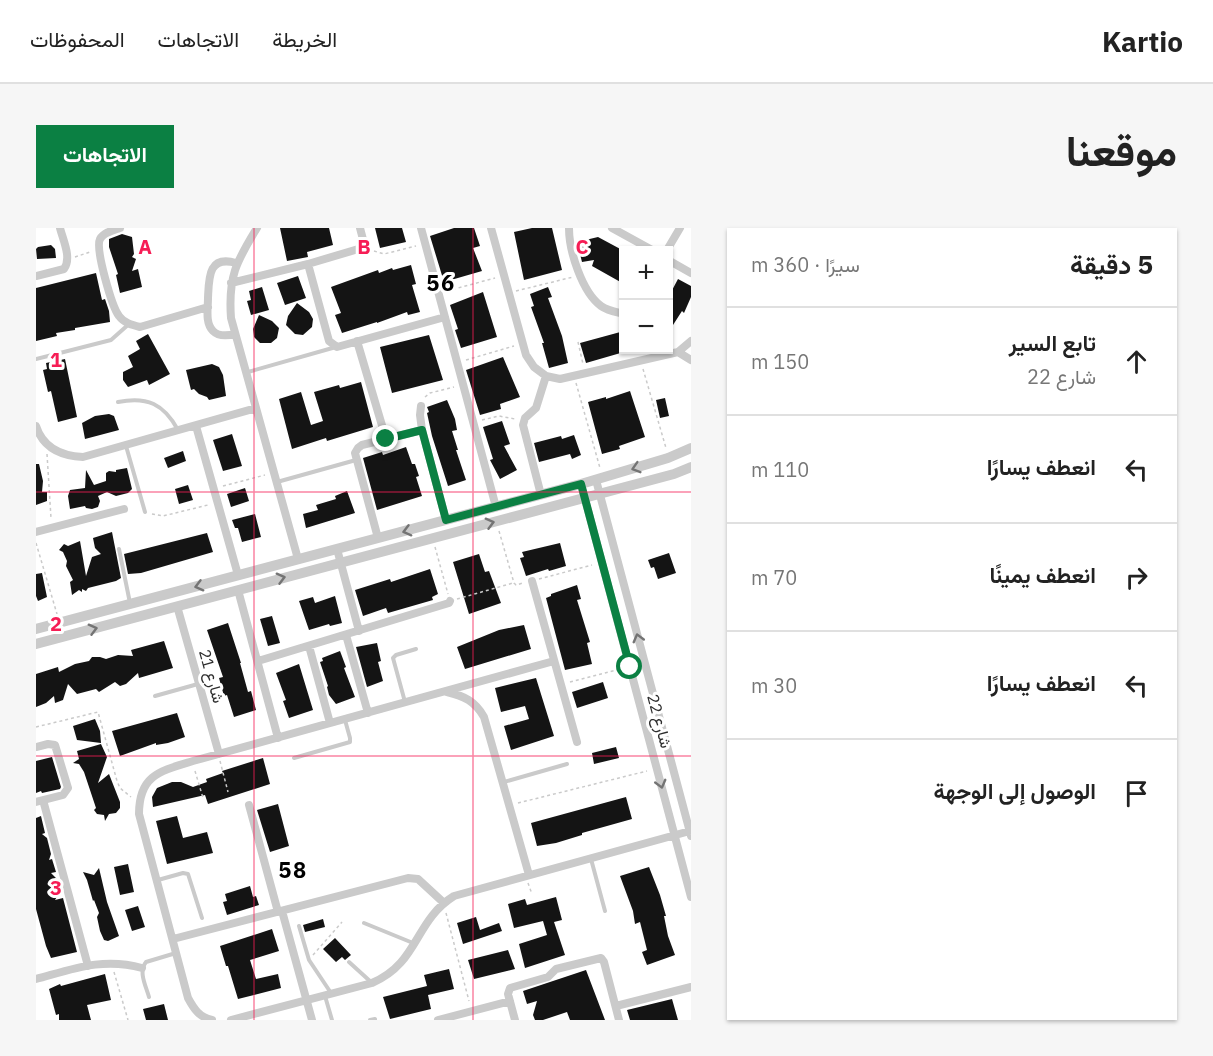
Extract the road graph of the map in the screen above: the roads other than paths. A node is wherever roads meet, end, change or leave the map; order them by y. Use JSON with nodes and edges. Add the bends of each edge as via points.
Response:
{"nodes":[{"id":1,"x":60,"y":228,"type":"edge"},
{"id":2,"x":120,"y":228,"type":"edge"},
{"id":3,"x":257,"y":228,"type":"edge"},
{"id":4,"x":360,"y":228,"type":"edge"},
{"id":5,"x":421,"y":228,"type":"edge"},
{"id":6,"x":491,"y":228,"type":"edge"},
{"id":7,"x":569,"y":228,"type":"edge"},
{"id":8,"x":612,"y":228,"type":"edge"},
{"id":9,"x":680,"y":228,"type":"edge"},
{"id":10,"x":645,"y":246,"type":"edge"},
{"id":11,"x":669,"y":246,"type":"edge"},
{"id":12,"x":236,"y":263,"type":"junction"},
{"id":13,"x":308,"y":264,"type":"junction"},
{"id":14,"x":673,"y":264,"type":"edge"},
{"id":15,"x":691,"y":273,"type":"edge"},
{"id":16,"x":36,"y":276,"type":"edge"},
{"id":17,"x":231,"y":283,"type":"junction"},
{"id":18,"x":208,"y":307,"type":"junction"},
{"id":19,"x":619,"y":313,"type":"edge"},
{"id":20,"x":445,"y":316,"type":"junction"},
{"id":21,"x":129,"y":324,"type":"junction"},
{"id":22,"x":235,"y":334,"type":"junction"},
{"id":23,"x":357,"y":341,"type":"junction"},
{"id":24,"x":691,"y":342,"type":"edge"},
{"id":25,"x":337,"y":347,"type":"junction"},
{"id":26,"x":678,"y":352,"type":"junction"},
{"id":27,"x":36,"y":359,"type":"edge"},
{"id":28,"x":691,"y":360,"type":"edge"},
{"id":29,"x":246,"y":372,"type":"junction"},
{"id":30,"x":546,"y":375,"type":"junction"},
{"id":31,"x":118,"y":402,"type":"dead end"},
{"id":32,"x":421,"y":406,"type":"road end"},
{"id":33,"x":256,"y":408,"type":"junction"},
{"id":34,"x":36,"y":426,"type":"edge"},
{"id":35,"x":196,"y":426,"type":"junction"},
{"id":36,"x":179,"y":430,"type":"junction"},
{"id":37,"x":422,"y":430,"type":"junction"},
{"id":38,"x":386,"y":439,"type":"junction"},
{"id":39,"x":125,"y":445,"type":"junction"},
{"id":40,"x":691,"y":448,"type":"edge"},
{"id":41,"x":357,"y":460,"type":"junction"},
{"id":42,"x":691,"y":467,"type":"edge"},
{"id":43,"x":276,"y":477,"type":"junction"},
{"id":44,"x":599,"y":479,"type":"junction"},
{"id":45,"x":581,"y":484,"type":"junction"},
{"id":46,"x":599,"y":494,"type":"junction"},
{"id":47,"x":541,"y":495,"type":"junction"},
{"id":48,"x":585,"y":498,"type":"junction"},
{"id":49,"x":496,"y":507,"type":"junction"},
{"id":50,"x":124,"y":509,"type":"dead end"},
{"id":51,"x":145,"y":512,"type":"road end"},
{"id":52,"x":446,"y":520,"type":"junction"},
{"id":53,"x":36,"y":532,"type":"edge"},
{"id":54,"x":378,"y":538,"type":"junction"},
{"id":55,"x":119,"y":549,"type":"dead end"},
{"id":56,"x":337,"y":549,"type":"junction"},
{"id":57,"x":298,"y":559,"type":"junction"},
{"id":58,"x":340,"y":562,"type":"junction"},
{"id":59,"x":240,"y":575,"type":"junction"},
{"id":60,"x":225,"y":579,"type":"junction"},
{"id":61,"x":532,"y":581,"type":"road end"},
{"id":62,"x":237,"y":590,"type":"junction"},
{"id":63,"x":450,"y":601,"type":"road end"},
{"id":64,"x":130,"y":604,"type":"junction"},
{"id":65,"x":177,"y":606,"type":"junction"},
{"id":66,"x":36,"y":629,"type":"edge"},
{"id":67,"x":359,"y":631,"type":"junction"},
{"id":68,"x":346,"y":634,"type":"junction"},
{"id":69,"x":36,"y":644,"type":"edge"},
{"id":70,"x":309,"y":646,"type":"junction"},
{"id":71,"x":416,"y":649,"type":"dead end"},
{"id":72,"x":258,"y":661,"type":"junction"},
{"id":73,"x":554,"y":661,"type":"junction"},
{"id":74,"x":645,"y":663,"type":"junction"},
{"id":75,"x":630,"y":667,"type":"junction"},
{"id":76,"x":199,"y":684,"type":"junction"},
{"id":77,"x":443,"y":692,"type":"junction"},
{"id":78,"x":155,"y":696,"type":"dead end"},
{"id":79,"x":405,"y":702,"type":"junction"},
{"id":80,"x":368,"y":712,"type":"junction"},
{"id":81,"x":345,"y":719,"type":"junction"},
{"id":82,"x":330,"y":723,"type":"junction"},
{"id":83,"x":278,"y":738,"type":"junction"},
{"id":84,"x":577,"y":742,"type":"dead end"},
{"id":85,"x":36,"y":747,"type":"edge"},
{"id":86,"x":218,"y":754,"type":"junction"},
{"id":87,"x":294,"y":758,"type":"dead end"},
{"id":88,"x":567,"y":764,"type":"dead end"},
{"id":89,"x":503,"y":782,"type":"junction"},
{"id":90,"x":39,"y":801,"type":"edge"},
{"id":91,"x":249,"y":805,"type":"dead end"},
{"id":92,"x":690,"y":834,"type":"edge"},
{"id":93,"x":675,"y":836,"type":"junction"},
{"id":94,"x":591,"y":858,"type":"junction"},
{"id":95,"x":529,"y":875,"type":"junction"},
{"id":96,"x":157,"y":880,"type":"junction"},
{"id":97,"x":691,"y":897,"type":"edge"},
{"id":98,"x":444,"y":903,"type":"junction"},
{"id":99,"x":280,"y":911,"type":"junction"},
{"id":100,"x":605,"y":911,"type":"dead end"},
{"id":101,"x":202,"y":918,"type":"dead end"},
{"id":102,"x":364,"y":922,"type":"dead end"},
{"id":103,"x":299,"y":926,"type":"dead end"},
{"id":104,"x":173,"y":939,"type":"junction"},
{"id":105,"x":414,"y":944,"type":"junction"},
{"id":106,"x":177,"y":953,"type":"junction"},
{"id":107,"x":349,"y":962,"type":"dead end"},
{"id":108,"x":88,"y":966,"type":"junction"},
{"id":109,"x":142,"y":968,"type":"junction"},
{"id":110,"x":36,"y":979,"type":"edge"},
{"id":111,"x":372,"y":983,"type":"junction"},
{"id":112,"x":691,"y":987,"type":"edge"},
{"id":113,"x":328,"y":995,"type":"junction"},
{"id":114,"x":149,"y":997,"type":"dead end"},
{"id":115,"x":307,"y":1000,"type":"junction"},
{"id":116,"x":510,"y":1001,"type":"junction"},
{"id":117,"x":616,"y":1006,"type":"junction"},
{"id":118,"x":212,"y":1020,"type":"edge"},
{"id":119,"x":231,"y":1020,"type":"edge"},
{"id":120,"x":312,"y":1020,"type":"edge"},
{"id":121,"x":332,"y":1020,"type":"edge"},
{"id":122,"x":438,"y":1020,"type":"edge"},
{"id":123,"x":515,"y":1020,"type":"edge"},
{"id":124,"x":619,"y":1020,"type":"edge"}],
"edges":[{"from":1,"to":16,"type":"street","via":[[67,264],[64,269]]},
{"from":2,"to":21,"type":"street","via":[[106,233],[98,250],[114,307]]},
{"from":3,"to":12,"type":"street"},
{"from":4,"to":13,"type":"street","via":[[365,247]]},
{"from":5,"to":20,"type":"street"},
{"from":6,"to":30,"type":"street","via":[[526,355]]},
{"from":7,"to":19,"type":"street","via":[[579,275],[601,306]]},
{"from":8,"to":10,"type":"street"},
{"from":9,"to":11,"type":"street"},
{"from":12,"to":17,"type":"street"},
{"from":12,"to":18,"type":"street","via":[[219,262],[213,267]]},
{"from":13,"to":17,"type":"street"},
{"from":13,"to":25,"type":"street","via":[[329,341]]},
{"from":14,"to":15,"type":"street"},
{"from":17,"to":22,"type":"street"},
{"from":18,"to":21,"type":"street","via":[[140,327]]},
{"from":18,"to":22,"type":"street","via":[[207,321],[213,331],[224,336]]},
{"from":20,"to":23,"type":"street"},
{"from":20,"to":49,"type":"street"},
{"from":21,"to":27,"type":"lane","via":[[111,340]]},
{"from":22,"to":29,"type":"street"},
{"from":23,"to":25,"type":"street"},
{"from":23,"to":38,"type":"street"},
{"from":24,"to":26,"type":"street"},
{"from":25,"to":29,"type":"lane"},
{"from":26,"to":28,"type":"street"},
{"from":26,"to":30,"type":"street","via":[[560,379]]},
{"from":29,"to":33,"type":"street"},
{"from":30,"to":47,"type":"street","via":[[536,408],[523,425]]},
{"from":31,"to":36,"type":"lane","via":[[148,401],[172,418]]},
{"from":32,"to":37,"type":"street"},
{"from":33,"to":35,"type":"street"},
{"from":33,"to":43,"type":"street"},
{"from":34,"to":39,"type":"street","via":[[48,446],[65,455],[83,457]]},
{"from":35,"to":36,"type":"street"},
{"from":35,"to":59,"type":"street"},
{"from":36,"to":39,"type":"street"},
{"from":37,"to":38,"type":"street"},
{"from":37,"to":52,"type":"street"},
{"from":38,"to":41,"type":"street","via":[[362,445],[355,453]]},
{"from":39,"to":51,"type":"lane"},
{"from":40,"to":44,"type":"street","one_way":true},
{"from":41,"to":43,"type":"lane"},
{"from":41,"to":54,"type":"street"},
{"from":42,"to":46,"type":"street"},
{"from":43,"to":57,"type":"street"},
{"from":44,"to":45,"type":"street"},
{"from":44,"to":46,"type":"street","name":"شارع 22"},
{"from":45,"to":47,"type":"street"},
{"from":45,"to":48,"type":"street","name":"شارع 22"},
{"from":46,"to":48,"type":"street"},
{"from":74,"to":46,"type":"street","name":"شارع 22","one_way":true},
{"from":47,"to":49,"type":"street"},
{"from":58,"to":48,"type":"street","one_way":true},
{"from":48,"to":75,"type":"street","name":"شارع 22"},
{"from":49,"to":52,"type":"street"},
{"from":50,"to":53,"type":"street"},
{"from":52,"to":54,"type":"street","one_way":true},
{"from":54,"to":56,"type":"street"},
{"from":55,"to":64,"type":"lane"},
{"from":56,"to":57,"type":"street"},
{"from":56,"to":58,"type":"street"},
{"from":57,"to":59,"type":"street"},
{"from":62,"to":58,"type":"street","one_way":true},
{"from":58,"to":67,"type":"street"},
{"from":59,"to":60,"type":"street"},
{"from":59,"to":62,"type":"street"},
{"from":60,"to":62,"type":"street"},
{"from":60,"to":64,"type":"street","one_way":true},
{"from":61,"to":73,"type":"street"},
{"from":62,"to":65,"type":"street"},
{"from":62,"to":72,"type":"street"},
{"from":63,"to":67,"type":"street"},
{"from":64,"to":66,"type":"street"},
{"from":69,"to":65,"type":"street","one_way":true},
{"from":65,"to":76,"type":"street","name":"شارع 21"},
{"from":67,"to":68,"type":"street"},
{"from":68,"to":70,"type":"street"},
{"from":68,"to":80,"type":"street"},
{"from":70,"to":72,"type":"street"},
{"from":70,"to":82,"type":"street"},
{"from":71,"to":79,"type":"lane","via":[[393,658]]},
{"from":72,"to":83,"type":"street"},
{"from":73,"to":77,"type":"street"},
{"from":73,"to":84,"type":"street"},
{"from":74,"to":75,"type":"street"},
{"from":74,"to":92,"type":"street","name":"شارع 22"},
{"from":75,"to":93,"type":"street","name":"شارع 22","one_way":true},
{"from":76,"to":78,"type":"lane"},
{"from":76,"to":86,"type":"street","name":"شارع 21"},
{"from":77,"to":79,"type":"street"},
{"from":77,"to":89,"type":"street","via":[[463,696],[479,708]]},
{"from":79,"to":80,"type":"street"},
{"from":80,"to":81,"type":"street"},
{"from":81,"to":82,"type":"street"},
{"from":81,"to":87,"type":"lane","via":[[350,742]]},
{"from":82,"to":83,"type":"street"},
{"from":83,"to":86,"type":"street"},
{"from":85,"to":90,"type":"street","via":[[55,745],[68,788],[63,795]]},
{"from":86,"to":96,"type":"street","via":[[165,770],[144,786],[139,799],[140,814]]},
{"from":88,"to":89,"type":"lane"},
{"from":89,"to":95,"type":"street"},
{"from":90,"to":108,"type":"street"},
{"from":91,"to":99,"type":"street"},
{"from":92,"to":93,"type":"street"},
{"from":93,"to":94,"type":"street"},
{"from":93,"to":97,"type":"street","name":"شارع 22"},
{"from":94,"to":95,"type":"street"},
{"from":94,"to":100,"type":"lane"},
{"from":95,"to":98,"type":"street","via":[[465,892]]},
{"from":96,"to":101,"type":"lane","via":[[188,874]]},
{"from":96,"to":104,"type":"street"},
{"from":98,"to":99,"type":"street","via":[[413,878]]},
{"from":98,"to":105,"type":"street"},
{"from":99,"to":104,"type":"street"},
{"from":99,"to":115,"type":"street"},
{"from":102,"to":105,"type":"lane"},
{"from":103,"to":113,"type":"lane","via":[[309,960]]},
{"from":104,"to":106,"type":"street"},
{"from":105,"to":111,"type":"street","via":[[395,971]]},
{"from":106,"to":109,"type":"lane","via":[[146,962]]},
{"from":106,"to":118,"type":"street","via":[[188,998],[195,1010]]},
{"from":107,"to":111,"type":"lane"},
{"from":108,"to":109,"type":"street","via":[[112,962]]},
{"from":108,"to":110,"type":"street"},
{"from":109,"to":114,"type":"lane"},
{"from":111,"to":113,"type":"street"},
{"from":112,"to":117,"type":"street"},
{"from":113,"to":115,"type":"street"},
{"from":113,"to":121,"type":"lane"},
{"from":115,"to":119,"type":"street"},
{"from":115,"to":120,"type":"street"},
{"from":116,"to":117,"type":"street","via":[[510,987],[548,976],[556,969],[601,958]]},
{"from":116,"to":122,"type":"street"},
{"from":116,"to":123,"type":"street"},
{"from":117,"to":124,"type":"street"}]}
